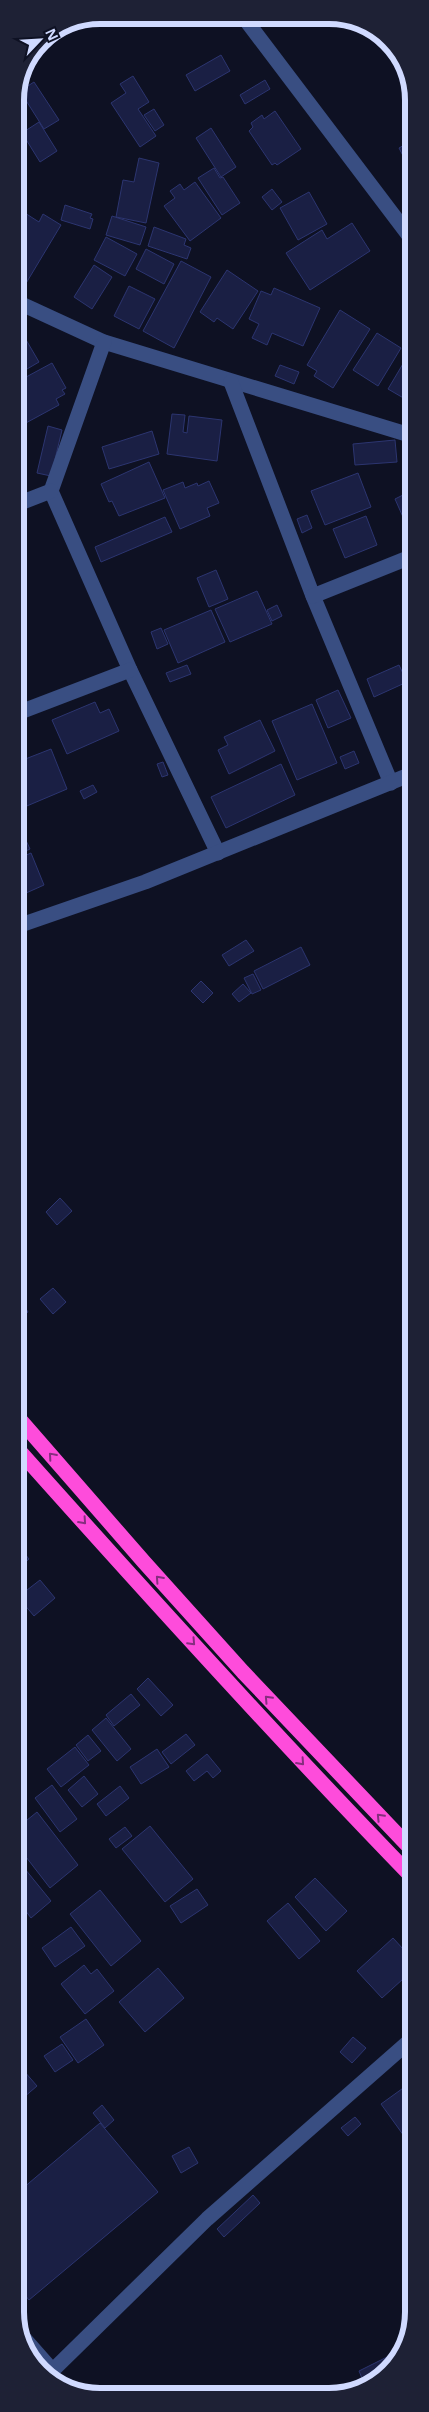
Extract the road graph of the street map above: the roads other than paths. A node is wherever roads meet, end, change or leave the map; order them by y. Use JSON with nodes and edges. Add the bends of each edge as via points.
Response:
{"nodes":[{"id":1,"x":249,"y":24,"type":"edge"},
{"id":2,"x":405,"y":230,"type":"edge"},
{"id":3,"x":24,"y":305,"type":"edge"},
{"id":4,"x":104,"y":342,"type":"junction"},
{"id":5,"x":231,"y":382,"type":"junction"},
{"id":6,"x":405,"y":434,"type":"edge"},
{"id":7,"x":51,"y":491,"type":"junction"},
{"id":8,"x":24,"y":502,"type":"edge"},
{"id":9,"x":405,"y":560,"type":"edge"},
{"id":10,"x":313,"y":596,"type":"junction"},
{"id":11,"x":130,"y":670,"type":"junction"},
{"id":12,"x":24,"y":711,"type":"edge"},
{"id":13,"x":405,"y":777,"type":"edge"},
{"id":14,"x":391,"y":783,"type":"junction"},
{"id":15,"x":218,"y":853,"type":"junction"},
{"id":16,"x":24,"y":925,"type":"edge"},
{"id":17,"x":24,"y":1423,"type":"edge"},
{"id":18,"x":24,"y":1455,"type":"edge"},
{"id":19,"x":405,"y":1843,"type":"edge"},
{"id":20,"x":405,"y":1870,"type":"edge"},
{"id":21,"x":405,"y":2045,"type":"edge"},
{"id":22,"x":52,"y":2370,"type":"edge"}],
"edges":[{"from":1,"to":2,"type":"street"},
{"from":3,"to":4,"type":"street"},
{"from":4,"to":5,"type":"street"},
{"from":4,"to":7,"type":"street"},
{"from":5,"to":6,"type":"street"},
{"from":5,"to":10,"type":"street"},
{"from":7,"to":8,"type":"street"},
{"from":7,"to":11,"type":"street"},
{"from":9,"to":10,"type":"street"},
{"from":10,"to":14,"type":"street"},
{"from":11,"to":12,"type":"street"},
{"from":11,"to":15,"type":"street"},
{"from":13,"to":14,"type":"street"},
{"from":14,"to":15,"type":"street"},
{"from":15,"to":16,"type":"street"},
{"from":19,"to":17,"type":"highway","one_way":true,"via":[[236,1665]]},
{"from":18,"to":20,"type":"highway","one_way":true,"via":[[137,1583]]},
{"from":21,"to":22,"type":"street","via":[[207,2219]]}]}
